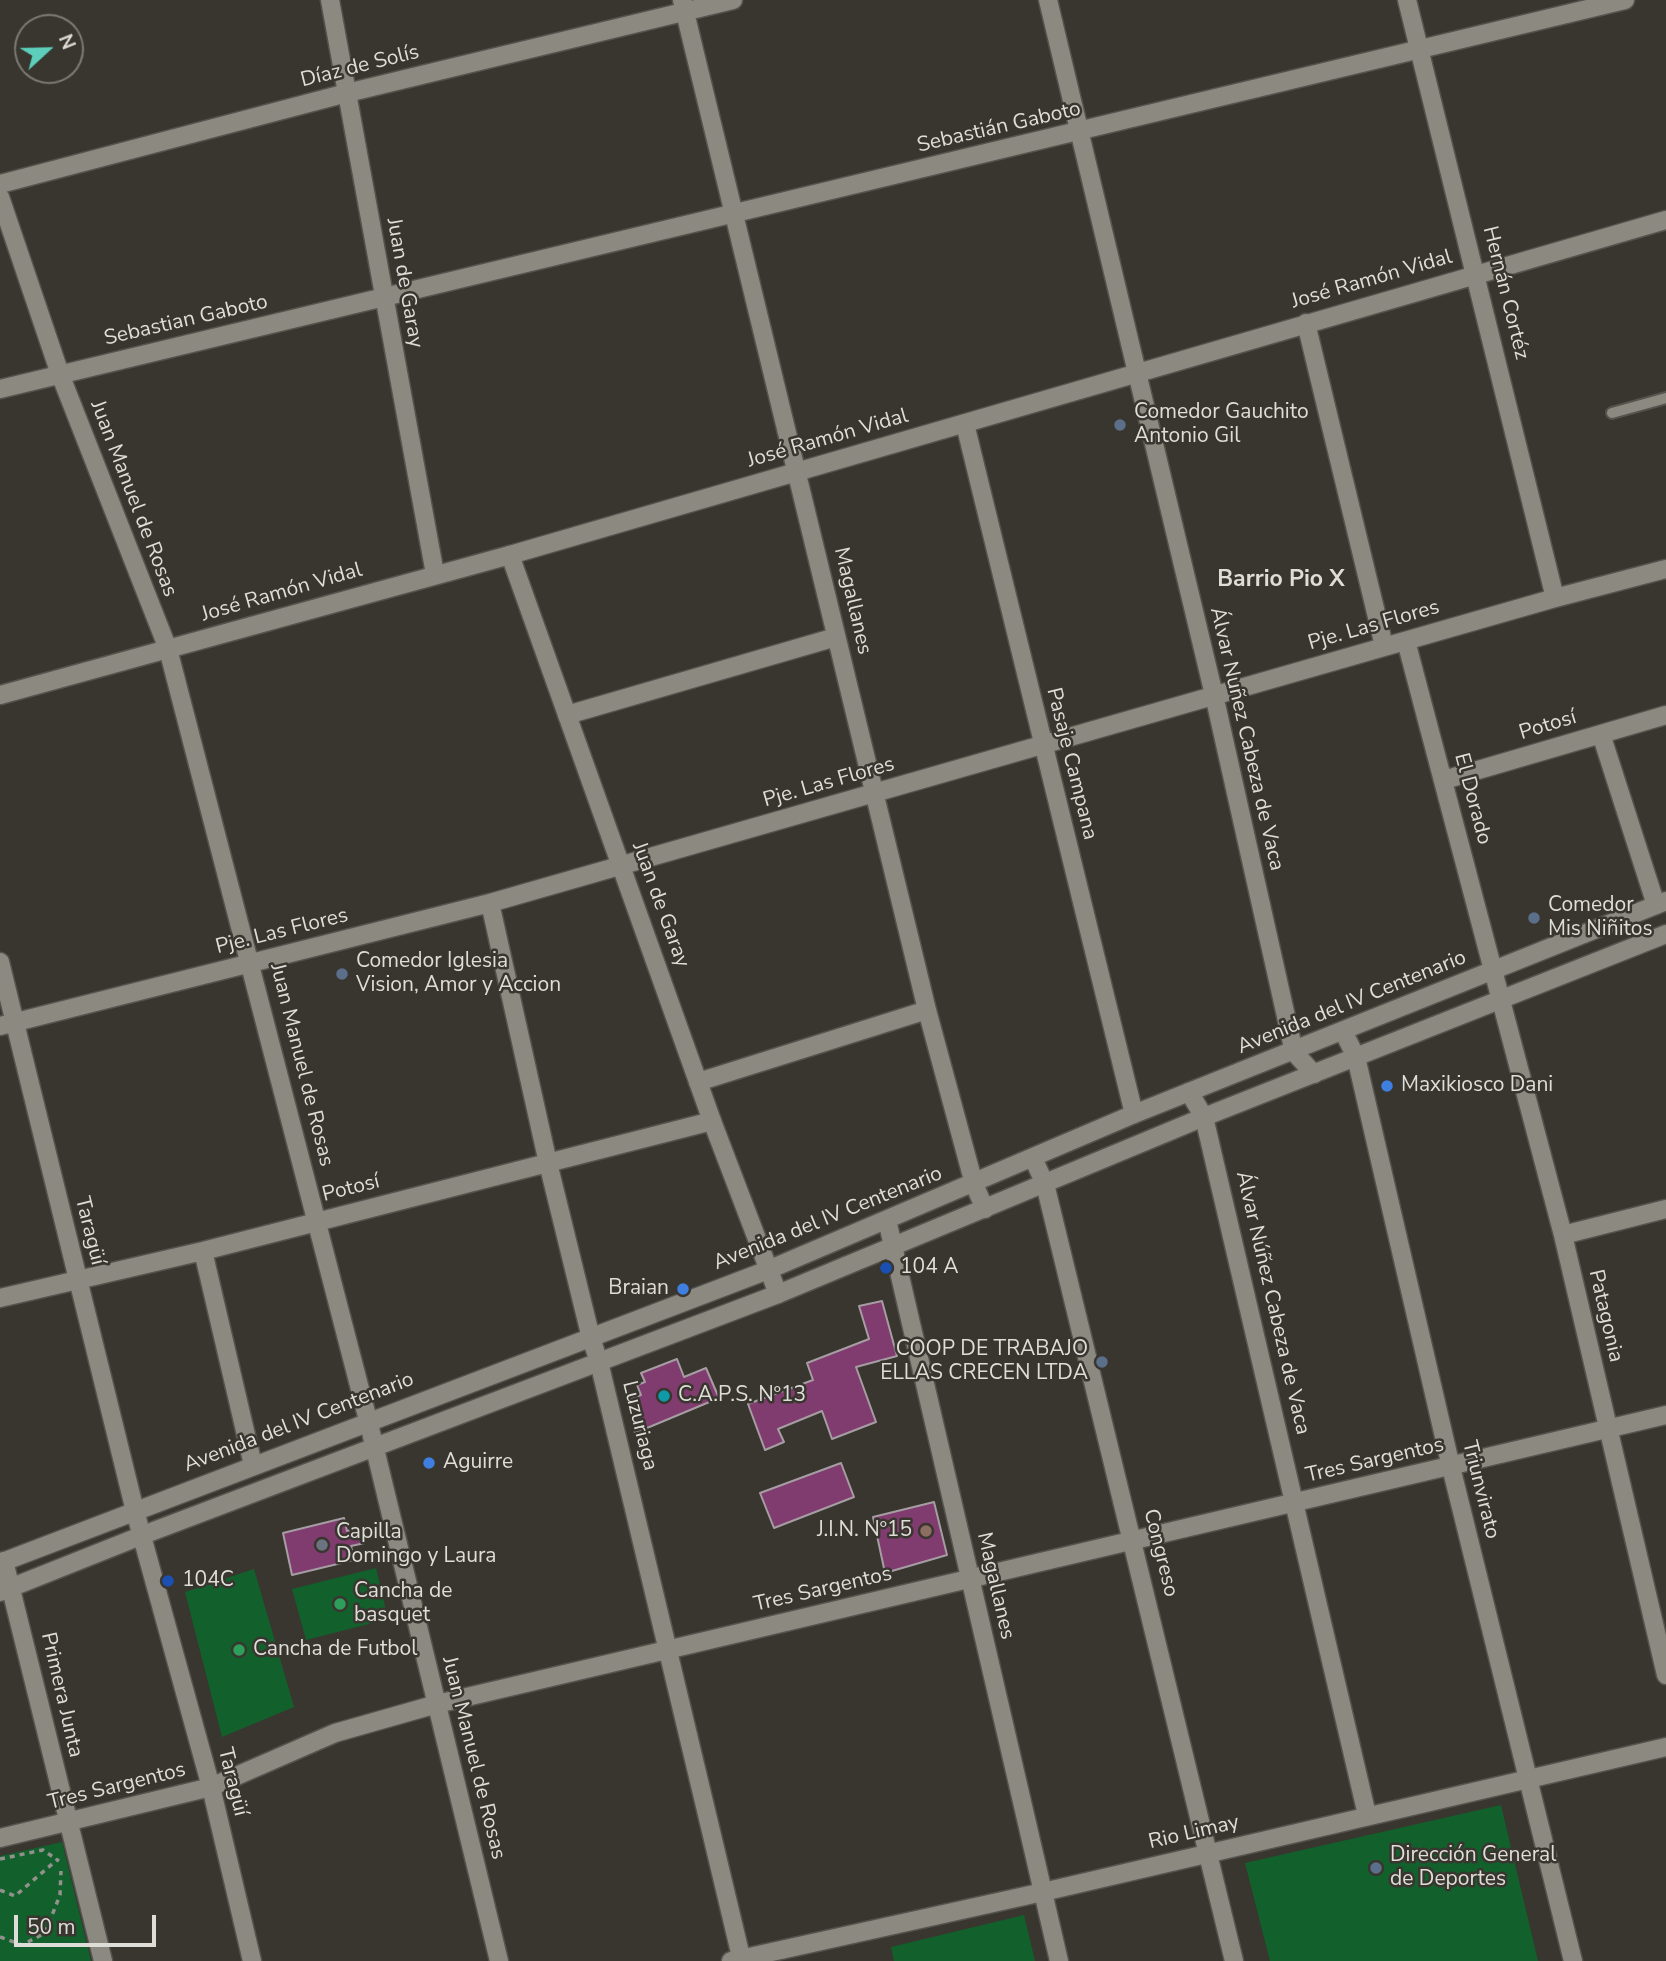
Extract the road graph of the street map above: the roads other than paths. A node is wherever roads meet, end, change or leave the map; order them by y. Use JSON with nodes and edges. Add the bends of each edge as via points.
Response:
{"nodes":[{"id":1,"x":330,"y":0,"type":"edge"},
{"id":2,"x":733,"y":0,"type":"edge"},
{"id":3,"x":1048,"y":0,"type":"edge"},
{"id":4,"x":1407,"y":0,"type":"edge"},
{"id":5,"x":1625,"y":0,"type":"edge"},
{"id":6,"x":683,"y":6,"type":"edge"},
{"id":7,"x":1420,"y":51,"type":"junction"},
{"id":8,"x":347,"y":93,"type":"junction"},
{"id":9,"x":1079,"y":133,"type":"junction"},
{"id":10,"x":0,"y":184,"type":"edge"},
{"id":11,"x":0,"y":197,"type":"edge"},
{"id":12,"x":733,"y":214,"type":"junction"},
{"id":13,"x":1666,"y":220,"type":"edge"},
{"id":14,"x":1477,"y":273,"type":"junction"},
{"id":15,"x":383,"y":299,"type":"junction"},
{"id":16,"x":1306,"y":323,"type":"junction"},
{"id":17,"x":1135,"y":373,"type":"junction"},
{"id":18,"x":60,"y":374,"type":"junction"},
{"id":19,"x":0,"y":389,"type":"edge"},
{"id":20,"x":1666,"y":398,"type":"edge"},
{"id":21,"x":1612,"y":413,"type":"dead end"},
{"id":22,"x":965,"y":424,"type":"junction"},
{"id":23,"x":798,"y":470,"type":"junction"},
{"id":24,"x":510,"y":555,"type":"junction"},
{"id":25,"x":1666,"y":569,"type":"edge"},
{"id":26,"x":435,"y":574,"type":"junction"},
{"id":27,"x":1555,"y":598,"type":"junction"},
{"id":28,"x":836,"y":637,"type":"junction"},
{"id":29,"x":1406,"y":641,"type":"junction"},
{"id":30,"x":1384,"y":646,"type":"junction"},
{"id":31,"x":168,"y":649,"type":"junction"},
{"id":32,"x":0,"y":695,"type":"edge"},
{"id":33,"x":1214,"y":695,"type":"junction"},
{"id":34,"x":566,"y":715,"type":"junction"},
{"id":35,"x":1666,"y":715,"type":"edge"},
{"id":36,"x":1601,"y":734,"type":"junction"},
{"id":37,"x":1043,"y":746,"type":"junction"},
{"id":38,"x":1444,"y":780,"type":"junction"},
{"id":39,"x":875,"y":794,"type":"junction"},
{"id":40,"x":622,"y":866,"type":"junction"},
{"id":41,"x":490,"y":903,"type":"junction"},
{"id":42,"x":1661,"y":903,"type":"edge"},
{"id":43,"x":1666,"y":934,"type":"edge"},
{"id":44,"x":0,"y":962,"type":"edge"},
{"id":45,"x":252,"y":963,"type":"junction"},
{"id":46,"x":1494,"y":969,"type":"junction"},
{"id":47,"x":1502,"y":998,"type":"junction"},
{"id":48,"x":927,"y":1010,"type":"junction"},
{"id":49,"x":7,"y":1024,"type":"edge"},
{"id":50,"x":1343,"y":1031,"type":"junction"},
{"id":51,"x":1294,"y":1052,"type":"junction"},
{"id":52,"x":1356,"y":1057,"type":"junction"},
{"id":53,"x":1314,"y":1074,"type":"junction"},
{"id":54,"x":698,"y":1082,"type":"junction"},
{"id":55,"x":1189,"y":1092,"type":"junction"},
{"id":56,"x":1134,"y":1114,"type":"junction"},
{"id":57,"x":1204,"y":1117,"type":"junction"},
{"id":58,"x":712,"y":1121,"type":"junction"},
{"id":59,"x":1032,"y":1158,"type":"junction"},
{"id":60,"x":548,"y":1163,"type":"junction"},
{"id":61,"x":974,"y":1184,"type":"junction"},
{"id":62,"x":1045,"y":1184,"type":"junction"},
{"id":63,"x":985,"y":1209,"type":"junction"},
{"id":64,"x":1666,"y":1209,"type":"edge"},
{"id":65,"x":317,"y":1220,"type":"junction"},
{"id":66,"x":887,"y":1220,"type":"junction"},
{"id":67,"x":1563,"y":1236,"type":"junction"},
{"id":68,"x":892,"y":1248,"type":"junction"},
{"id":69,"x":203,"y":1251,"type":"junction"},
{"id":70,"x":768,"y":1270,"type":"junction"},
{"id":71,"x":77,"y":1279,"type":"junction"},
{"id":72,"x":778,"y":1294,"type":"junction"},
{"id":73,"x":0,"y":1298,"type":"edge"},
{"id":74,"x":591,"y":1338,"type":"junction"},
{"id":75,"x":599,"y":1362,"type":"junction"},
{"id":76,"x":1666,"y":1415,"type":"edge"},
{"id":77,"x":368,"y":1420,"type":"junction"},
{"id":78,"x":1608,"y":1428,"type":"junction"},
{"id":79,"x":374,"y":1449,"type":"junction"},
{"id":80,"x":253,"y":1465,"type":"junction"},
{"id":81,"x":1451,"y":1467,"type":"junction"},
{"id":82,"x":1296,"y":1503,"type":"junction"},
{"id":83,"x":135,"y":1511,"type":"junction"},
{"id":84,"x":143,"y":1535,"type":"junction"},
{"id":85,"x":1134,"y":1542,"type":"junction"},
{"id":86,"x":2,"y":1562,"type":"edge"},
{"id":87,"x":970,"y":1580,"type":"junction"},
{"id":88,"x":6,"y":1590,"type":"edge"},
{"id":89,"x":669,"y":1649,"type":"junction"},
{"id":90,"x":1666,"y":1675,"type":"edge"},
{"id":91,"x":436,"y":1704,"type":"junction"},
{"id":92,"x":1666,"y":1747,"type":"edge"},
{"id":93,"x":1528,"y":1780,"type":"junction"},
{"id":94,"x":211,"y":1787,"type":"junction"},
{"id":95,"x":1367,"y":1815,"type":"junction"},
{"id":96,"x":68,"y":1822,"type":"junction"},
{"id":97,"x":0,"y":1838,"type":"edge"},
{"id":98,"x":1208,"y":1853,"type":"junction"},
{"id":99,"x":1043,"y":1892,"type":"junction"},
{"id":100,"x":738,"y":1960,"type":"edge"},
{"id":101,"x":103,"y":1961,"type":"edge"},
{"id":102,"x":252,"y":1961,"type":"edge"},
{"id":103,"x":499,"y":1961,"type":"edge"},
{"id":104,"x":1059,"y":1961,"type":"edge"},
{"id":105,"x":1234,"y":1961,"type":"edge"},
{"id":106,"x":1573,"y":1961,"type":"edge"}],
"edges":[{"from":1,"to":8,"type":"street","name":"Juan de Garay"},
{"from":2,"to":6,"type":"street","name":"Díaz de Solís"},
{"from":3,"to":9,"type":"street","name":"Álvar Nuñez Cabeza de Vaca"},
{"from":4,"to":7,"type":"street","name":"Hernán Cortéz"},
{"from":5,"to":7,"type":"street","name":"Sebastián Gaboto"},
{"from":6,"to":8,"type":"street","name":"Díaz de Solís"},
{"from":6,"to":12,"type":"street","name":"Magallanes"},
{"from":7,"to":9,"type":"street","name":"Sebastián Gaboto"},
{"from":7,"to":14,"type":"street","name":"Hernán Cortéz"},
{"from":8,"to":10,"type":"street","name":"Díaz de Solís"},
{"from":8,"to":15,"type":"street","name":"Juan de Garay"},
{"from":9,"to":12,"type":"street","name":"Sebastián Gaboto"},
{"from":9,"to":17,"type":"street","name":"Álvar Nuñez Cabeza de Vaca"},
{"from":11,"to":18,"type":"street","name":"Juan Manuel de Rosas"},
{"from":12,"to":15,"type":"street","name":"Sebastián Gaboto"},
{"from":12,"to":23,"type":"street","name":"Magallanes"},
{"from":13,"to":14,"type":"street","name":"José Ramón Vidal"},
{"from":14,"to":16,"type":"street","name":"José Ramón Vidal"},
{"from":14,"to":27,"type":"street","name":"Hernán Cortéz"},
{"from":15,"to":18,"type":"street","name":"Sebastian Gaboto"},
{"from":15,"to":26,"type":"street","name":"Juan de Garay"},
{"from":16,"to":17,"type":"street","name":"José Ramón Vidal"},
{"from":16,"to":30,"type":"street"},
{"from":17,"to":22,"type":"street","name":"José Ramón Vidal"},
{"from":17,"to":33,"type":"street","name":"Álvar Nuñez Cabeza de Vaca"},
{"from":18,"to":19,"type":"street","name":"Sebastian Gaboto"},
{"from":18,"to":31,"type":"street","name":"Juan Manuel de Rosas"},
{"from":20,"to":21,"type":"lane"},
{"from":22,"to":23,"type":"street","name":"José Ramón Vidal"},
{"from":22,"to":37,"type":"street","name":"Pasaje Campana"},
{"from":23,"to":24,"type":"street","name":"José Ramón Vidal"},
{"from":23,"to":28,"type":"street","name":"Magallanes"},
{"from":24,"to":26,"type":"street","name":"José Ramón Vidal"},
{"from":24,"to":34,"type":"street","name":"Juan de Garay"},
{"from":25,"to":27,"type":"street","name":"Pje. Las Flores"},
{"from":26,"to":31,"type":"street","name":"José Ramón Vidal"},
{"from":27,"to":29,"type":"street","name":"Pje. Las Flores"},
{"from":28,"to":34,"type":"street"},
{"from":28,"to":39,"type":"street","name":"Magallanes"},
{"from":29,"to":30,"type":"street","name":"Pje. Las Flores"},
{"from":29,"to":38,"type":"street","name":"El Dorado"},
{"from":30,"to":33,"type":"street","name":"Pje. Las Flores"},
{"from":31,"to":32,"type":"street","name":"José Ramón Vidal"},
{"from":31,"to":45,"type":"street","name":"Juan Manuel de Rosas"},
{"from":33,"to":37,"type":"street","name":"Pje. Las Flores"},
{"from":33,"to":51,"type":"street","name":"Álvar Nuñez Cabeza de Vaca"},
{"from":34,"to":40,"type":"street","name":"Juan de Garay"},
{"from":35,"to":36,"type":"street","name":"Potosí"},
{"from":36,"to":38,"type":"street","name":"Potosí"},
{"from":36,"to":42,"type":"street"},
{"from":37,"to":39,"type":"street","name":"Pje. Las Flores"},
{"from":37,"to":56,"type":"street","name":"Pasaje Campana"},
{"from":38,"to":46,"type":"street","name":"El Dorado"},
{"from":39,"to":40,"type":"street","name":"Pje. Las Flores"},
{"from":39,"to":48,"type":"street","name":"Magallanes"},
{"from":40,"to":41,"type":"street","name":"Pje. Las Flores"},
{"from":40,"to":54,"type":"street","name":"Juan de Garay"},
{"from":41,"to":45,"type":"street","name":"Pje. Las Flores"},
{"from":41,"to":60,"type":"street","name":"Luzuriaga"},
{"from":42,"to":46,"type":"street","name":"Avenida del IV Centenario"},
{"from":43,"to":47,"type":"street"},
{"from":44,"to":49,"type":"street","name":"Taragüí"},
{"from":45,"to":49,"type":"street","name":"Pje. Las Flores"},
{"from":45,"to":65,"type":"street","name":"Juan Manuel de Rosas"},
{"from":46,"to":47,"type":"street","name":"Patagonia"},
{"from":46,"to":50,"type":"street","name":"Avenida del IV Centenario"},
{"from":47,"to":52,"type":"street"},
{"from":47,"to":67,"type":"street","name":"Patagonia"},
{"from":48,"to":54,"type":"street"},
{"from":48,"to":61,"type":"street","name":"Magallanes"},
{"from":49,"to":71,"type":"street","name":"Taragüí"},
{"from":50,"to":51,"type":"street","name":"Avenida del IV Centenario"},
{"from":50,"to":52,"type":"street","name":"Triunvirato"},
{"from":51,"to":53,"type":"street","name":"Álvar Nuñez Cabeza de Vaca"},
{"from":51,"to":55,"type":"street","name":"Avenida del IV Centenario"},
{"from":52,"to":53,"type":"street"},
{"from":52,"to":81,"type":"street","name":"Triunvirato"},
{"from":53,"to":57,"type":"street"},
{"from":54,"to":58,"type":"street","name":"Juan de Garay"},
{"from":55,"to":56,"type":"street","name":"Avenida del IV Centenario"},
{"from":55,"to":57,"type":"street","name":"Álvar Núñez Cabeza de Vaca"},
{"from":56,"to":59,"type":"street","name":"Avenida del IV Centenario"},
{"from":57,"to":62,"type":"street"},
{"from":57,"to":82,"type":"street","name":"Álvar Núñez Cabeza de Vaca"},
{"from":58,"to":60,"type":"street","name":"Potosí"},
{"from":58,"to":70,"type":"street","name":"Juan de Garay"},
{"from":59,"to":61,"type":"street","name":"Avenida del IV Centenario"},
{"from":59,"to":62,"type":"street","name":"Congreso"},
{"from":60,"to":65,"type":"street","name":"Potosí"},
{"from":60,"to":74,"type":"street","name":"Luzuriaga"},
{"from":61,"to":63,"type":"street","name":"Magallanes"},
{"from":61,"to":66,"type":"street","name":"Avenida del IV Centenario"},
{"from":62,"to":63,"type":"street"},
{"from":62,"to":85,"type":"street","name":"Congreso"},
{"from":63,"to":68,"type":"street"},
{"from":64,"to":67,"type":"street"},
{"from":65,"to":69,"type":"street","name":"Potosí"},
{"from":65,"to":77,"type":"street","name":"Juan Manuel de Rosas"},
{"from":66,"to":68,"type":"street","name":"Magallanes"},
{"from":66,"to":70,"type":"street","name":"Avenida del IV Centenario"},
{"from":67,"to":78,"type":"street","name":"Patagonia"},
{"from":68,"to":72,"type":"street"},
{"from":68,"to":87,"type":"street","name":"Magallanes"},
{"from":69,"to":71,"type":"street","name":"Potosí"},
{"from":69,"to":80,"type":"street"},
{"from":70,"to":72,"type":"street","name":"Juan de Garay"},
{"from":70,"to":74,"type":"street","name":"Avenida del IV Centenario"},
{"from":71,"to":73,"type":"street","name":"Potosí"},
{"from":71,"to":83,"type":"street","name":"Taragüí"},
{"from":72,"to":75,"type":"street"},
{"from":74,"to":75,"type":"street","name":"Luzuriaga"},
{"from":74,"to":77,"type":"street","name":"Avenida del IV Centenario"},
{"from":75,"to":79,"type":"street"},
{"from":75,"to":89,"type":"street","name":"Luzuriaga"},
{"from":76,"to":78,"type":"street","name":"Tres Sargentos"},
{"from":77,"to":79,"type":"street","name":"Juan Manuel de Rosas"},
{"from":77,"to":80,"type":"street","name":"Avenida del IV Centenario"},
{"from":78,"to":81,"type":"street","name":"Tres Sargentos"},
{"from":78,"to":90,"type":"street","name":"Patagonia"},
{"from":79,"to":84,"type":"street"},
{"from":79,"to":91,"type":"street","name":"Juan Manuel de Rosas"},
{"from":80,"to":83,"type":"street","name":"Avenida del IV Centenario"},
{"from":81,"to":82,"type":"street","name":"Tres Sargentos"},
{"from":81,"to":93,"type":"street","name":"Triunvirato"},
{"from":82,"to":85,"type":"street","name":"Tres Sargentos"},
{"from":82,"to":95,"type":"street","name":"Álvar Núñez Cabeza de Vaca"},
{"from":83,"to":84,"type":"street","name":"Taragüí"},
{"from":83,"to":86,"type":"street","name":"Avenida del IV Centenario"},
{"from":84,"to":88,"type":"street"},
{"from":84,"to":94,"type":"street","name":"Taragüí"},
{"from":85,"to":87,"type":"street","name":"Tres Sargentos"},
{"from":85,"to":98,"type":"street","name":"Congreso"},
{"from":86,"to":88,"type":"street","name":"Primera Junta"},
{"from":87,"to":89,"type":"street","name":"Tres Sargentos"},
{"from":87,"to":99,"type":"street","name":"Magallanes"},
{"from":88,"to":96,"type":"street","name":"Primera Junta"},
{"from":89,"to":91,"type":"street","name":"Tres Sargentos"},
{"from":89,"to":100,"type":"street","name":"Luzuriaga"},
{"from":91,"to":94,"type":"street","name":"Tres Sargentos","via":[[335,1733]]},
{"from":91,"to":103,"type":"street","name":"Juan Manuel de Rosas"},
{"from":92,"to":93,"type":"street","name":"Rio Limay"},
{"from":93,"to":95,"type":"street","name":"Rio Limay"},
{"from":93,"to":106,"type":"street","name":"Triunvirato"},
{"from":94,"to":96,"type":"street","name":"Tres Sargentos"},
{"from":94,"to":102,"type":"street","name":"Taragüí"},
{"from":95,"to":98,"type":"street","name":"Rio Limay"},
{"from":96,"to":97,"type":"street","name":"Tres Sargentos"},
{"from":96,"to":101,"type":"street","name":"Primera Junta"},
{"from":98,"to":99,"type":"street","name":"Rio Limay"},
{"from":98,"to":105,"type":"street","name":"Congreso"},
{"from":99,"to":100,"type":"street","name":"Rio Limay"},
{"from":99,"to":104,"type":"street","name":"Magallanes"}]}
